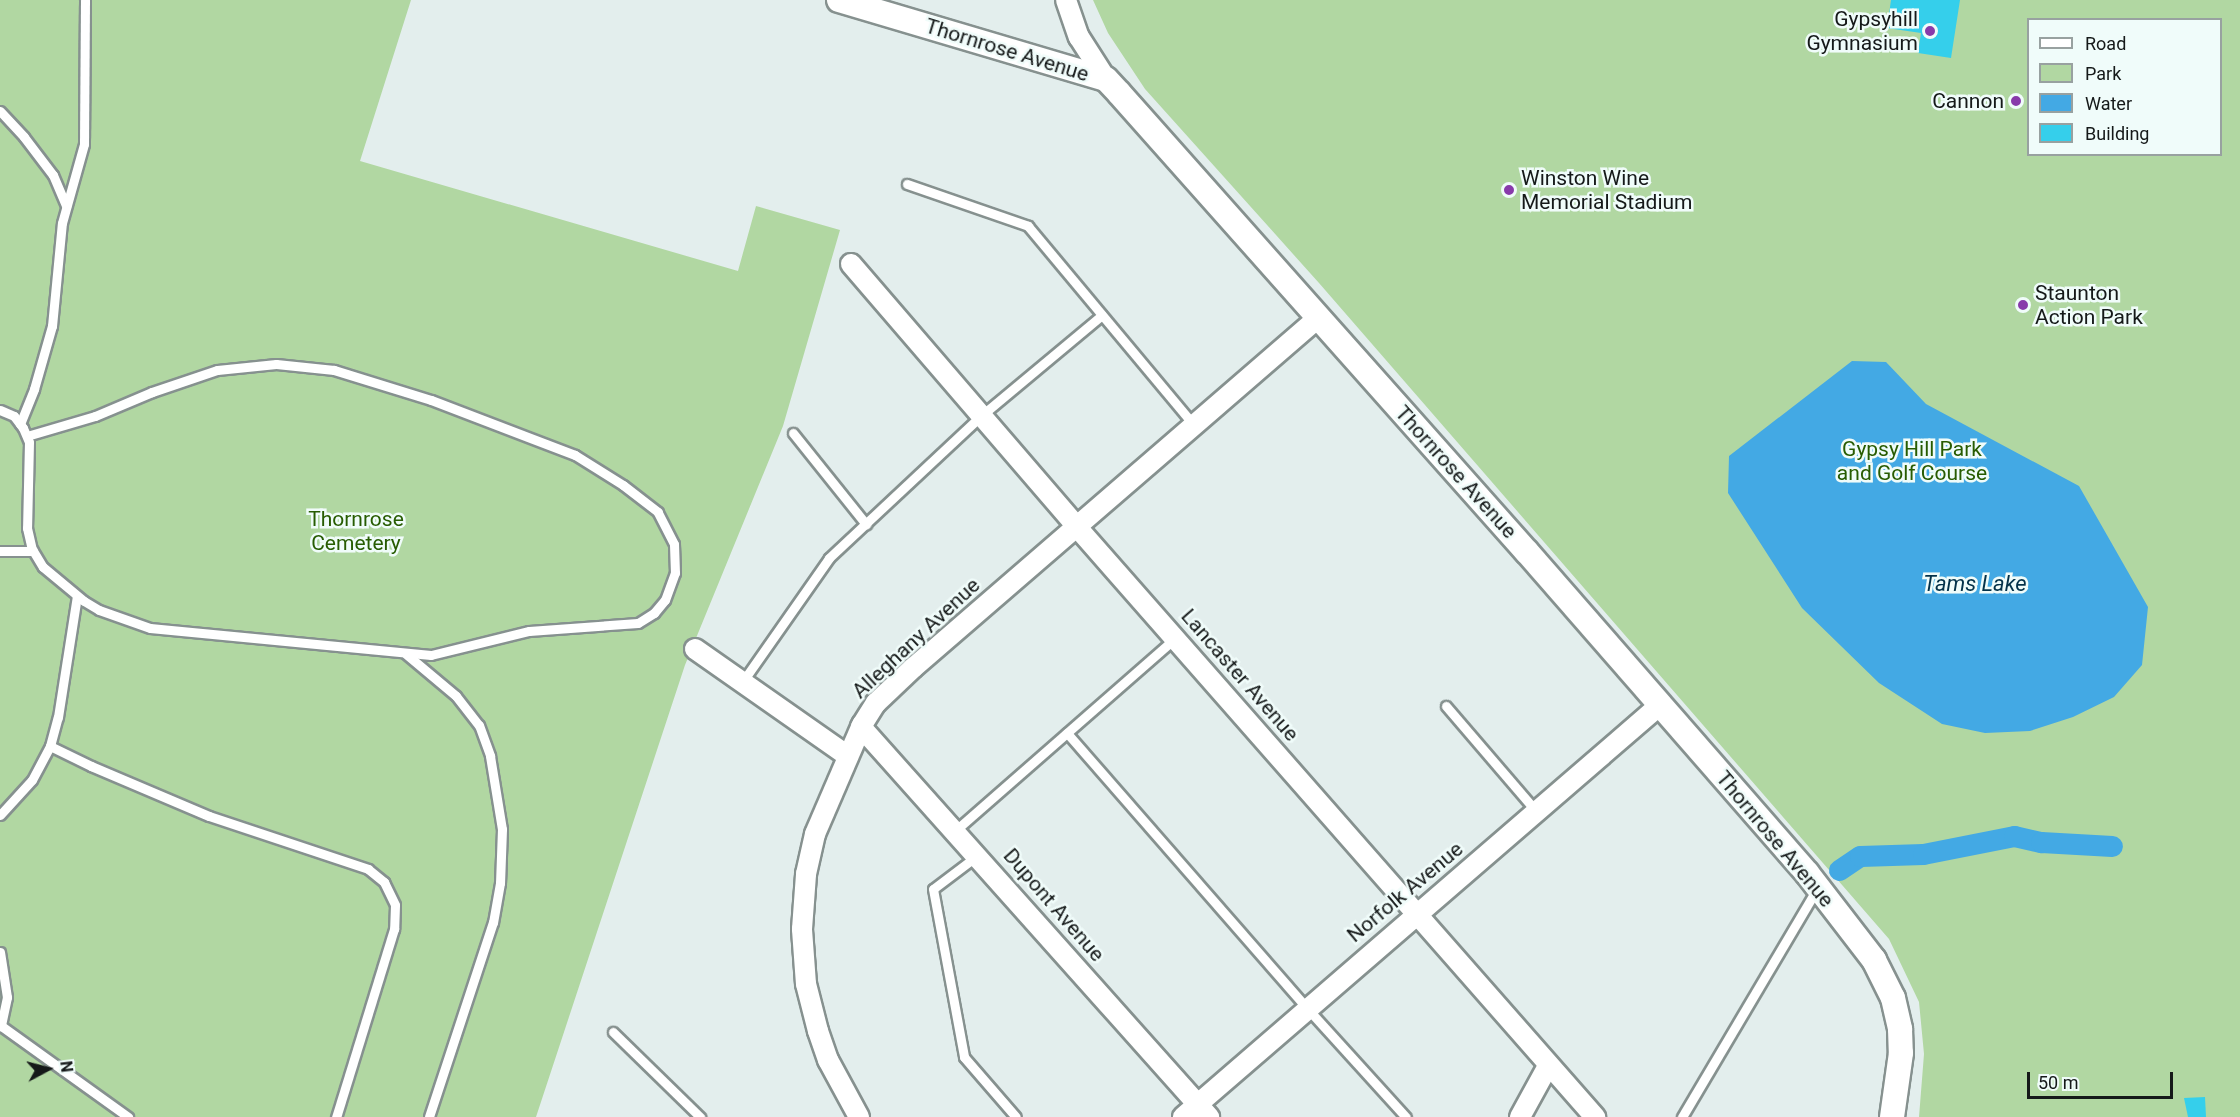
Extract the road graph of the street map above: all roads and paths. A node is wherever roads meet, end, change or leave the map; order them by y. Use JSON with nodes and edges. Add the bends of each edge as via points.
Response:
{"nodes":[{"id":1,"x":85,"y":0,"type":"edge"},
{"id":2,"x":839,"y":0,"type":"edge"},
{"id":3,"x":1066,"y":0,"type":"edge"},
{"id":4,"x":1106,"y":79,"type":"junction"},
{"id":5,"x":0,"y":111,"type":"edge"},
{"id":6,"x":907,"y":184,"type":"dead end"},
{"id":7,"x":66,"y":206,"type":"junction"},
{"id":8,"x":851,"y":264,"type":"dead end"},
{"id":9,"x":1102,"y":315,"type":"junction"},
{"id":10,"x":1319,"y":317,"type":"junction"},
{"id":11,"x":0,"y":410,"type":"edge"},
{"id":12,"x":982,"y":415,"type":"junction"},
{"id":13,"x":20,"y":424,"type":"junction"},
{"id":14,"x":1193,"y":424,"type":"junction"},
{"id":15,"x":793,"y":433,"type":"dead end"},
{"id":16,"x":27,"y":436,"type":"junction"},
{"id":17,"x":866,"y":524,"type":"junction"},
{"id":18,"x":1076,"y":526,"type":"junction"},
{"id":19,"x":0,"y":551,"type":"edge"},
{"id":20,"x":33,"y":551,"type":"junction"},
{"id":21,"x":77,"y":596,"type":"junction"},
{"id":22,"x":1175,"y":638,"type":"junction"},
{"id":23,"x":695,"y":649,"type":"dead end"},
{"id":24,"x":406,"y":654,"type":"junction"},
{"id":25,"x":743,"y":681,"type":"junction"},
{"id":26,"x":1660,"y":705,"type":"junction"},
{"id":27,"x":1446,"y":706,"type":"dead end"},
{"id":28,"x":861,"y":727,"type":"junction"},
{"id":29,"x":1067,"y":733,"type":"junction"},
{"id":30,"x":50,"y":746,"type":"junction"},
{"id":31,"x":848,"y":756,"type":"junction"},
{"id":32,"x":1537,"y":812,"type":"junction"},
{"id":33,"x":0,"y":815,"type":"edge"},
{"id":34,"x":956,"y":830,"type":"junction"},
{"id":35,"x":978,"y":855,"type":"junction"},
{"id":36,"x":1818,"y":887,"type":"junction"},
{"id":37,"x":1418,"y":913,"type":"junction"},
{"id":38,"x":0,"y":952,"type":"edge"},
{"id":39,"x":1307,"y":1008,"type":"junction"},
{"id":40,"x":1,"y":1026,"type":"edge"},
{"id":41,"x":613,"y":1032,"type":"dead end"},
{"id":42,"x":1548,"y":1066,"type":"junction"},
{"id":43,"x":1196,"y":1113,"type":"edge"},
{"id":44,"x":128,"y":1117,"type":"edge"},
{"id":45,"x":336,"y":1117,"type":"edge"},
{"id":46,"x":429,"y":1117,"type":"edge"},
{"id":47,"x":700,"y":1117,"type":"edge"},
{"id":48,"x":859,"y":1117,"type":"edge"},
{"id":49,"x":1017,"y":1117,"type":"edge"},
{"id":50,"x":1406,"y":1117,"type":"edge"},
{"id":51,"x":1520,"y":1117,"type":"edge"},
{"id":52,"x":1595,"y":1117,"type":"edge"},
{"id":53,"x":1682,"y":1117,"type":"edge"},
{"id":54,"x":1892,"y":1117,"type":"edge"}],
"edges":[{"from":1,"to":7,"type":"lane","via":[[85,133]]},
{"from":2,"to":4,"type":"street","name":"Thornrose Avenue"},
{"from":3,"to":4,"type":"street","via":[[1079,37]]},
{"from":4,"to":10,"type":"street","name":"Thornrose Avenue"},
{"from":5,"to":7,"type":"lane","via":[[49,170]]},
{"from":6,"to":9,"type":"lane","via":[[1028,226]]},
{"from":7,"to":13,"type":"lane","via":[[52,326]]},
{"from":8,"to":12,"type":"street","name":"Lancaster Avenue"},
{"from":9,"to":12,"type":"lane"},
{"from":9,"to":14,"type":"lane"},
{"from":10,"to":14,"type":"street","name":"Alleghany Avenue"},
{"from":10,"to":26,"type":"street","name":"Thornrose Avenue"},
{"from":11,"to":13,"type":"lane","via":[[14,416]]},
{"from":12,"to":17,"type":"lane"},
{"from":12,"to":18,"type":"street","name":"Lancaster Avenue"},
{"from":13,"to":16,"type":"lane"},
{"from":14,"to":18,"type":"street","name":"Alleghany Avenue"},
{"from":15,"to":17,"type":"lane"},
{"from":16,"to":20,"type":"lane","via":[[27,528]]},
{"from":16,"to":24,"type":"lane","via":[[95,416],[217,370],[261,364],[320,368],[431,400],[575,455],[650,505],[669,531],[676,555],[673,584],[657,611],[638,623],[529,631],[444,653]]},
{"from":17,"to":25,"type":"lane","via":[[829,558]]},
{"from":18,"to":22,"type":"street","name":"Lancaster Avenue"},
{"from":18,"to":28,"type":"street","name":"Alleghany Avenue","via":[[913,668],[876,703]]},
{"from":19,"to":20,"type":"lane"},
{"from":20,"to":21,"type":"lane","via":[[50,575]]},
{"from":21,"to":24,"type":"lane","via":[[127,622],[162,631]]},
{"from":21,"to":30,"type":"lane"},
{"from":22,"to":29,"type":"lane"},
{"from":22,"to":37,"type":"street","name":"Lancaster Avenue"},
{"from":23,"to":25,"type":"street"},
{"from":24,"to":46,"type":"lane","via":[[456,696],[479,725],[490,756],[502,829],[500,883],[493,922]]},
{"from":25,"to":31,"type":"street"},
{"from":26,"to":32,"type":"street","name":"Norfolk Avenue"},
{"from":26,"to":36,"type":"street","name":"Thornrose Avenue"},
{"from":27,"to":32,"type":"lane"},
{"from":28,"to":31,"type":"street","name":"Alleghany Avenue"},
{"from":28,"to":34,"type":"street","name":"Dupont Avenue"},
{"from":29,"to":34,"type":"lane"},
{"from":29,"to":39,"type":"lane"},
{"from":30,"to":33,"type":"lane","via":[[32,780]]},
{"from":30,"to":45,"type":"lane","via":[[208,816],[362,866],[384,882],[395,904],[394,929]]},
{"from":31,"to":48,"type":"street","name":"Alleghany Avenue","via":[[815,834],[806,874],[802,929],[806,984],[818,1031],[828,1060]]},
{"from":32,"to":37,"type":"street","name":"Norfolk Avenue"},
{"from":34,"to":35,"type":"street","name":"Dupont Avenue"},
{"from":35,"to":43,"type":"street","name":"Dupont Avenue"},
{"from":35,"to":49,"type":"lane","via":[[933,889],[964,1057]]},
{"from":36,"to":53,"type":"lane"},
{"from":36,"to":54,"type":"street","name":"Thornrose Avenue","via":[[1874,960],[1893,998],[1901,1053]]},
{"from":37,"to":39,"type":"street","name":"Norfolk Avenue"},
{"from":37,"to":42,"type":"street","name":"Lancaster Avenue"},
{"from":38,"to":40,"type":"lane","via":[[7,997]]},
{"from":39,"to":43,"type":"street","name":"Norfolk Avenue"},
{"from":39,"to":50,"type":"lane"},
{"from":40,"to":44,"type":"lane"},
{"from":41,"to":47,"type":"lane"},
{"from":42,"to":51,"type":"street"},
{"from":42,"to":52,"type":"street","name":"Lancaster Avenue"}]}
